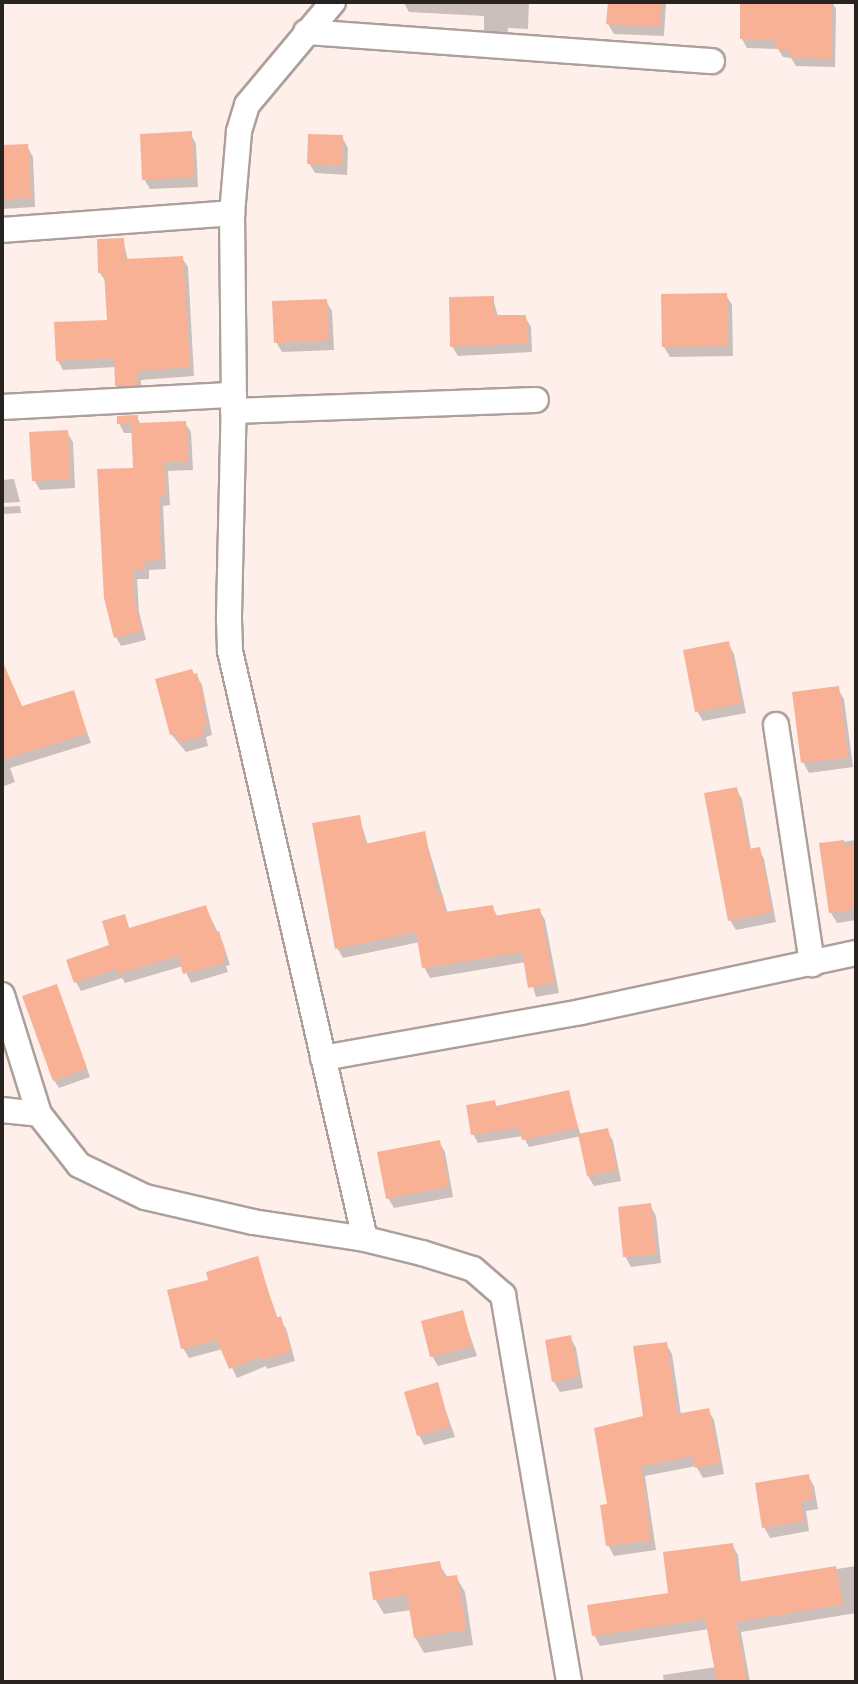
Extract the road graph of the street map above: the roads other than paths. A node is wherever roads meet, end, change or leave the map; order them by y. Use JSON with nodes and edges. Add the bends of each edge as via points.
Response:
{"nodes":[{"id":1,"x":333,"y":2,"type":"edge"},
{"id":2,"x":306,"y":32,"type":"junction"},
{"id":3,"x":712,"y":61,"type":"dead end"},
{"id":4,"x":232,"y":213,"type":"junction"},
{"id":5,"x":2,"y":230,"type":"edge"},
{"id":6,"x":536,"y":400,"type":"dead end"},
{"id":7,"x":234,"y":403,"type":"junction"},
{"id":8,"x":2,"y":407,"type":"edge"},
{"id":9,"x":776,"y":725,"type":"dead end"},
{"id":10,"x":856,"y":953,"type":"edge"},
{"id":11,"x":812,"y":964,"type":"junction"},
{"id":12,"x":2,"y":995,"type":"edge"},
{"id":13,"x":323,"y":1058,"type":"junction"},
{"id":14,"x":2,"y":1110,"type":"edge"},
{"id":15,"x":39,"y":1114,"type":"junction"},
{"id":16,"x":365,"y":1239,"type":"junction"},
{"id":17,"x":569,"y":1682,"type":"edge"}],
"edges":[{"from":1,"to":2,"type":"street"},
{"from":2,"to":3,"type":"street"},
{"from":2,"to":4,"type":"street","via":[[247,105],[239,132]]},
{"from":4,"to":5,"type":"street"},
{"from":4,"to":7,"type":"street"},
{"from":6,"to":7,"type":"street"},
{"from":7,"to":8,"type":"street"},
{"from":7,"to":13,"type":"street","via":[[230,651]]},
{"from":9,"to":11,"type":"street"},
{"from":10,"to":11,"type":"street"},
{"from":11,"to":13,"type":"street"},
{"from":12,"to":15,"type":"street"},
{"from":13,"to":16,"type":"street"},
{"from":14,"to":15,"type":"street"},
{"from":15,"to":16,"type":"street","via":[[79,1165],[145,1197],[253,1222]]},
{"from":16,"to":17,"type":"street","via":[[473,1269],[503,1295]]}]}
